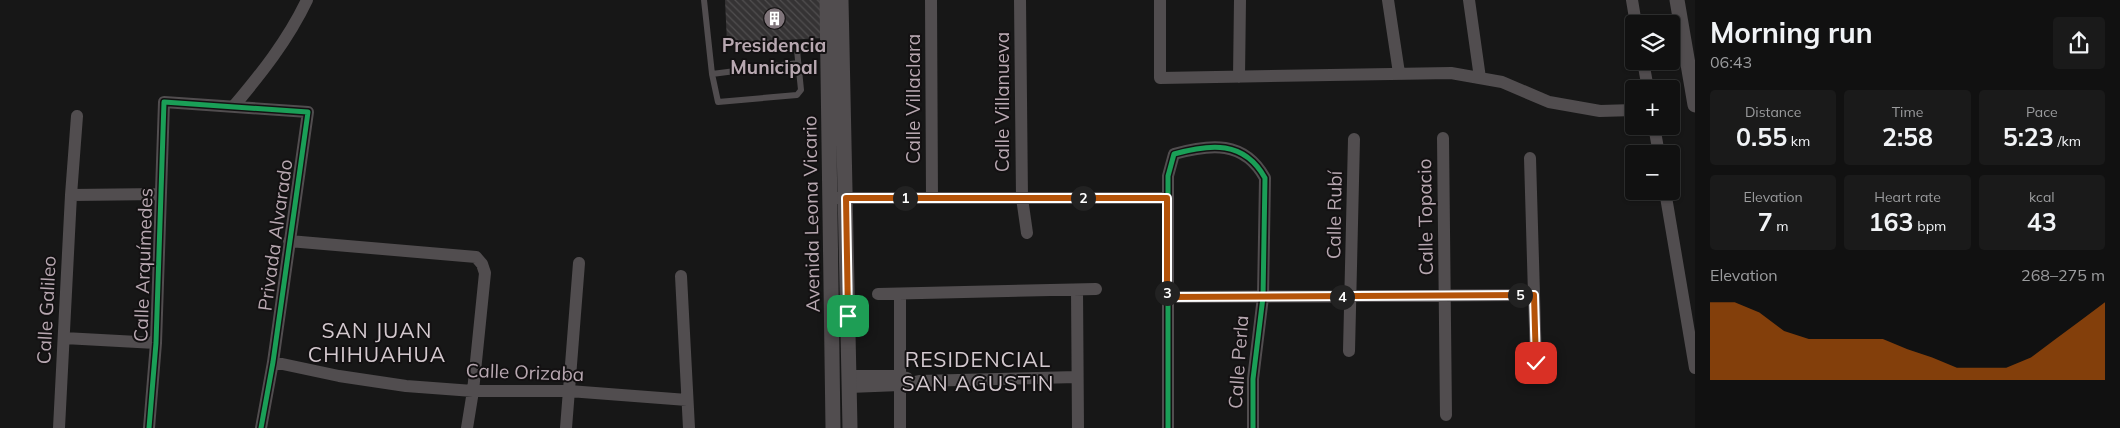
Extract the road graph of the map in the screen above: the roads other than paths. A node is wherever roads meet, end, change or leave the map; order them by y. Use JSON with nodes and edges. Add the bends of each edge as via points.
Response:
{"nodes":[{"id":1,"x":307,"y":0,"type":"edge"},
{"id":2,"x":704,"y":0,"type":"edge"},
{"id":3,"x":828,"y":0,"type":"edge"},
{"id":4,"x":841,"y":0,"type":"edge"},
{"id":5,"x":931,"y":0,"type":"edge"},
{"id":6,"x":1020,"y":0,"type":"edge"},
{"id":7,"x":1160,"y":0,"type":"edge"},
{"id":8,"x":1240,"y":0,"type":"edge"},
{"id":9,"x":1388,"y":0,"type":"edge"},
{"id":10,"x":1469,"y":0,"type":"edge"},
{"id":11,"x":1632,"y":0,"type":"edge"},
{"id":12,"x":1677,"y":0,"type":"edge"},
{"id":13,"x":1634,"y":15,"type":"edge"},
{"id":14,"x":828,"y":46,"type":"junction"},
{"id":15,"x":798,"y":62,"type":"junction"},
{"id":16,"x":712,"y":74,"type":"junction"},
{"id":17,"x":1399,"y":74,"type":"junction"},
{"id":18,"x":1239,"y":77,"type":"junction"},
{"id":19,"x":1480,"y":78,"type":"junction"},
{"id":20,"x":1695,"y":106,"type":"edge"},
{"id":21,"x":233,"y":107,"type":"junction"},
{"id":22,"x":1625,"y":110,"type":"edge"},
{"id":23,"x":77,"y":116,"type":"dead end"},
{"id":24,"x":1443,"y":138,"type":"dead end"},
{"id":25,"x":1354,"y":139,"type":"dead end"},
{"id":26,"x":1530,"y":158,"type":"dead end"},
{"id":27,"x":162,"y":194,"type":"junction"},
{"id":28,"x":71,"y":195,"type":"junction"},
{"id":29,"x":838,"y":198,"type":"junction"},
{"id":30,"x":932,"y":198,"type":"junction"},
{"id":31,"x":1022,"y":198,"type":"junction"},
{"id":32,"x":1167,"y":198,"type":"junction"},
{"id":33,"x":1667,"y":200,"type":"edge"},
{"id":34,"x":1027,"y":233,"type":"dead end"},
{"id":35,"x":290,"y":241,"type":"junction"},
{"id":36,"x":579,"y":263,"type":"dead end"},
{"id":37,"x":682,"y":276,"type":"dead end"},
{"id":38,"x":1096,"y":289,"type":"dead end"},
{"id":39,"x":1077,"y":290,"type":"junction"},
{"id":40,"x":878,"y":294,"type":"dead end"},
{"id":41,"x":900,"y":294,"type":"junction"},
{"id":42,"x":1534,"y":295,"type":"junction"},
{"id":43,"x":1444,"y":296,"type":"junction"},
{"id":44,"x":1167,"y":297,"type":"junction"},
{"id":45,"x":1262,"y":297,"type":"junction"},
{"id":46,"x":1351,"y":297,"type":"junction"},
{"id":47,"x":64,"y":338,"type":"junction"},
{"id":48,"x":156,"y":343,"type":"junction"},
{"id":49,"x":1350,"y":351,"type":"dead end"},
{"id":50,"x":273,"y":362,"type":"junction"},
{"id":51,"x":1536,"y":363,"type":"dead end"},
{"id":52,"x":1695,"y":368,"type":"edge"},
{"id":53,"x":1077,"y":377,"type":"junction"},
{"id":54,"x":849,"y":381,"type":"junction"},
{"id":55,"x":900,"y":381,"type":"junction"},
{"id":56,"x":473,"y":391,"type":"junction"},
{"id":57,"x":569,"y":391,"type":"junction"},
{"id":58,"x":688,"y":400,"type":"junction"},
{"id":59,"x":1446,"y":415,"type":"dead end"},
{"id":60,"x":59,"y":428,"type":"edge"},
{"id":61,"x":148,"y":428,"type":"edge"},
{"id":62,"x":261,"y":428,"type":"edge"},
{"id":63,"x":467,"y":428,"type":"edge"},
{"id":64,"x":566,"y":428,"type":"edge"},
{"id":65,"x":689,"y":428,"type":"edge"},
{"id":66,"x":833,"y":428,"type":"edge"},
{"id":67,"x":850,"y":428,"type":"edge"},
{"id":68,"x":900,"y":428,"type":"edge"},
{"id":69,"x":1078,"y":428,"type":"edge"},
{"id":70,"x":1168,"y":428,"type":"edge"},
{"id":71,"x":1252,"y":428,"type":"edge"}],
"edges":[{"from":1,"to":21,"type":"street","via":[[269,64]]},
{"from":2,"to":16,"type":"lane"},
{"from":3,"to":14,"type":"street","name":"Avenida Leona Vicario"},
{"from":4,"to":29,"type":"street","name":"Avenida Leona Vicario"},
{"from":5,"to":30,"type":"street","name":"Calle Villaclara"},
{"from":6,"to":31,"type":"street","name":"Calle Villanueva"},
{"from":7,"to":18,"type":"street","via":[[1160,78]]},
{"from":8,"to":18,"type":"street"},
{"from":9,"to":17,"type":"street"},
{"from":10,"to":19,"type":"street"},
{"from":11,"to":13,"type":"street"},
{"from":12,"to":20,"type":"street"},
{"from":14,"to":15,"type":"lane","via":[[800,48],[797,50]]},
{"from":14,"to":29,"type":"street","name":"Avenida Leona Vicario"},
{"from":15,"to":16,"type":"lane"},
{"from":15,"to":16,"type":"lane","via":[[801,90],[797,95],[720,103],[716,100]]},
{"from":17,"to":18,"type":"street"},
{"from":17,"to":19,"type":"street","via":[[1451,73]]},
{"from":19,"to":22,"type":"street","via":[[1502,82],[1549,102],[1600,111]]},
{"from":21,"to":27,"type":"street","name":"Calle Arquímedes","via":[[164,102]]},
{"from":21,"to":35,"type":"street","name":"Privada Alvarado","via":[[308,112]]},
{"from":23,"to":28,"type":"street","name":"Calle Galileo"},
{"from":24,"to":43,"type":"street","name":"Calle Topacio"},
{"from":25,"to":46,"type":"street","name":"Calle Rubí"},
{"from":26,"to":42,"type":"street"},
{"from":27,"to":28,"type":"street"},
{"from":27,"to":48,"type":"street","name":"Calle Arquímedes"},
{"from":28,"to":47,"type":"street","name":"Calle Galileo"},
{"from":29,"to":30,"type":"street"},
{"from":29,"to":54,"type":"street","name":"Avenida Leona Vicario"},
{"from":29,"to":66,"type":"street","name":"Avenida Leona Vicario"},
{"from":30,"to":31,"type":"street"},
{"from":31,"to":32,"type":"street"},
{"from":31,"to":34,"type":"street","name":"Calle Villanueva"},
{"from":32,"to":44,"type":"street"},
{"from":32,"to":45,"type":"street","name":"Calle Perla","via":[[1174,154],[1198,147],[1223,148],[1248,155],[1258,165],[1265,178]]},
{"from":33,"to":52,"type":"street"},
{"from":35,"to":50,"type":"street","name":"Privada Alvarado"},
{"from":35,"to":56,"type":"street","via":[[476,257],[485,273]]},
{"from":36,"to":57,"type":"street"},
{"from":37,"to":58,"type":"street"},
{"from":38,"to":39,"type":"street"},
{"from":39,"to":41,"type":"street"},
{"from":39,"to":53,"type":"street"},
{"from":40,"to":41,"type":"street"},
{"from":41,"to":55,"type":"street"},
{"from":42,"to":43,"type":"street"},
{"from":42,"to":51,"type":"street"},
{"from":43,"to":46,"type":"street"},
{"from":43,"to":59,"type":"street","name":"Calle Topacio"},
{"from":44,"to":45,"type":"street"},
{"from":44,"to":70,"type":"street"},
{"from":45,"to":46,"type":"street"},
{"from":45,"to":71,"type":"street","name":"Calle Perla","via":[[1253,379]]},
{"from":46,"to":49,"type":"street","name":"Calle Rubí"},
{"from":47,"to":48,"type":"street"},
{"from":47,"to":60,"type":"street","name":"Calle Galileo"},
{"from":48,"to":61,"type":"street","name":"Calle Arquímedes"},
{"from":50,"to":56,"type":"street","name":"Calle Orizaba","via":[[406,386]]},
{"from":50,"to":62,"type":"street","name":"Privada Alvarado"},
{"from":53,"to":55,"type":"street"},
{"from":53,"to":69,"type":"street"},
{"from":54,"to":55,"type":"street"},
{"from":54,"to":67,"type":"street","name":"Avenida Leona Vicario"},
{"from":55,"to":68,"type":"street"},
{"from":56,"to":57,"type":"street","name":"Calle Orizaba"},
{"from":56,"to":63,"type":"street"},
{"from":57,"to":58,"type":"street","name":"Calle Orizaba"},
{"from":57,"to":64,"type":"street"},
{"from":58,"to":65,"type":"street"}]}
